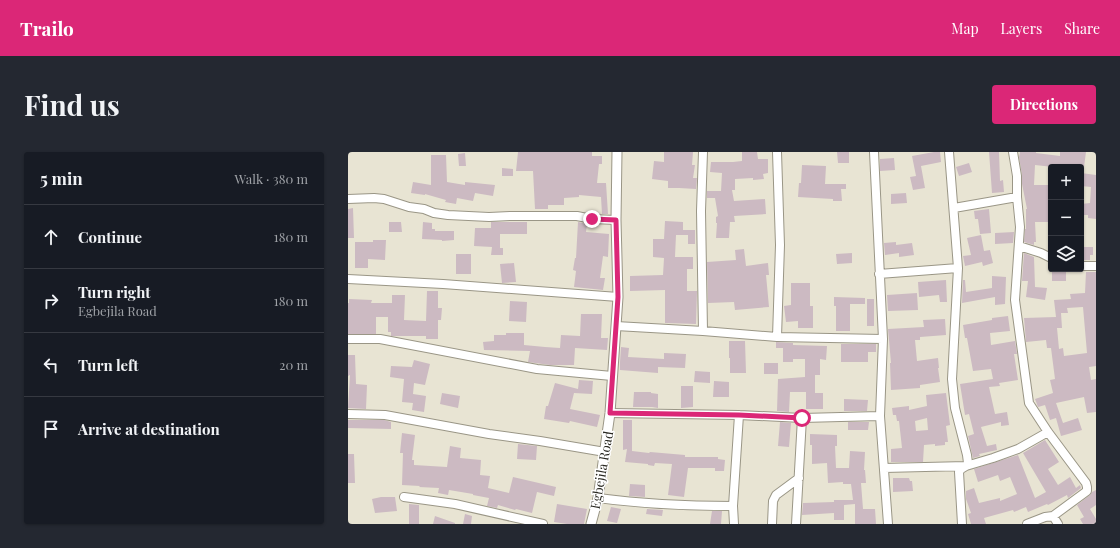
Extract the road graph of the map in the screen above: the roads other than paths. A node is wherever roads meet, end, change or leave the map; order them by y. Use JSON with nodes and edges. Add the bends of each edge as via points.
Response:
{"nodes":[{"id":1,"x":617,"y":152,"type":"edge"},
{"id":2,"x":703,"y":152,"type":"edge"},
{"id":3,"x":777,"y":152,"type":"edge"},
{"id":4,"x":874,"y":152,"type":"edge"},
{"id":5,"x":949,"y":152,"type":"edge"},
{"id":6,"x":1013,"y":152,"type":"edge"},
{"id":7,"x":1017,"y":197,"type":"junction"},
{"id":8,"x":348,"y":199,"type":"edge"},
{"id":9,"x":954,"y":208,"type":"junction"},
{"id":10,"x":616,"y":220,"type":"junction"},
{"id":11,"x":1019,"y":246,"type":"junction"},
{"id":12,"x":1048,"y":256,"type":"edge"},
{"id":13,"x":1084,"y":266,"type":"edge"},
{"id":14,"x":1096,"y":266,"type":"edge"},
{"id":15,"x":958,"y":268,"type":"junction"},
{"id":16,"x":879,"y":274,"type":"junction"},
{"id":17,"x":348,"y":279,"type":"edge"},
{"id":18,"x":618,"y":297,"type":"junction"},
{"id":19,"x":616,"y":326,"type":"junction"},
{"id":20,"x":703,"y":331,"type":"junction"},
{"id":21,"x":777,"y":338,"type":"junction"},
{"id":22,"x":348,"y":339,"type":"edge"},
{"id":23,"x":883,"y":339,"type":"junction"},
{"id":24,"x":612,"y":376,"type":"junction"},
{"id":25,"x":610,"y":413,"type":"junction"},
{"id":26,"x":348,"y":414,"type":"edge"},
{"id":27,"x":739,"y":415,"type":"junction"},
{"id":28,"x":880,"y":416,"type":"junction"},
{"id":29,"x":802,"y":418,"type":"junction"},
{"id":30,"x":1048,"y":432,"type":"junction"},
{"id":31,"x":605,"y":452,"type":"junction"},
{"id":32,"x":966,"y":466,"type":"junction"},
{"id":33,"x":884,"y":468,"type":"junction"},
{"id":34,"x":799,"y":478,"type":"junction"},
{"id":35,"x":404,"y":496,"type":"dead end"},
{"id":36,"x":598,"y":498,"type":"junction"},
{"id":37,"x":733,"y":506,"type":"junction"},
{"id":38,"x":1053,"y":516,"type":"junction"},
{"id":39,"x":543,"y":524,"type":"edge"},
{"id":40,"x":591,"y":524,"type":"edge"},
{"id":41,"x":734,"y":524,"type":"edge"},
{"id":42,"x":772,"y":524,"type":"edge"},
{"id":43,"x":796,"y":524,"type":"edge"},
{"id":44,"x":888,"y":524,"type":"edge"},
{"id":45,"x":962,"y":524,"type":"edge"},
{"id":46,"x":1027,"y":524,"type":"edge"},
{"id":47,"x":1058,"y":524,"type":"edge"}],
"edges":[{"from":1,"to":10,"type":"street","name":"Egbejila Road"},
{"from":2,"to":20,"type":"street"},
{"from":3,"to":21,"type":"street","via":[[780,244]]},
{"from":4,"to":16,"type":"street"},
{"from":5,"to":9,"type":"street"},
{"from":6,"to":7,"type":"street"},
{"from":7,"to":9,"type":"street"},
{"from":7,"to":11,"type":"street"},
{"from":8,"to":10,"type":"street","via":[[384,199],[448,215],[577,216]]},
{"from":9,"to":15,"type":"street"},
{"from":10,"to":18,"type":"street","name":"Egbejila Road"},
{"from":11,"to":12,"type":"street"},
{"from":11,"to":30,"type":"street","via":[[1015,300],[1029,403]]},
{"from":13,"to":14,"type":"street"},
{"from":15,"to":16,"type":"street"},
{"from":15,"to":32,"type":"street","via":[[952,379],[955,408],[967,455]]},
{"from":16,"to":23,"type":"street"},
{"from":17,"to":18,"type":"street"},
{"from":18,"to":19,"type":"street","name":"Egbejila Road"},
{"from":19,"to":20,"type":"street"},
{"from":19,"to":24,"type":"street","name":"Egbejila Road"},
{"from":20,"to":21,"type":"street"},
{"from":21,"to":23,"type":"street"},
{"from":22,"to":24,"type":"street","via":[[380,339],[537,369]]},
{"from":23,"to":28,"type":"street"},
{"from":24,"to":25,"type":"street","name":"Egbejila Road"},
{"from":25,"to":27,"type":"street"},
{"from":25,"to":31,"type":"street","name":"Egbejila Road"},
{"from":26,"to":31,"type":"street","via":[[385,415]]},
{"from":27,"to":29,"type":"street"},
{"from":27,"to":37,"type":"street"},
{"from":28,"to":29,"type":"street"},
{"from":28,"to":33,"type":"street"},
{"from":29,"to":34,"type":"street"},
{"from":30,"to":32,"type":"street","via":[[1018,449]]},
{"from":30,"to":38,"type":"street","via":[[1087,487],[1087,491]]},
{"from":31,"to":36,"type":"street","name":"Egbejila Road"},
{"from":32,"to":33,"type":"street"},
{"from":32,"to":45,"type":"street","via":[[959,472]]},
{"from":33,"to":44,"type":"street"},
{"from":34,"to":42,"type":"street","via":[[776,495],[773,501]]},
{"from":34,"to":43,"type":"street"},
{"from":35,"to":39,"type":"street","via":[[449,503]]},
{"from":36,"to":37,"type":"street","via":[[686,506]]},
{"from":36,"to":40,"type":"street","name":"Egbejila Road"},
{"from":37,"to":41,"type":"street"},
{"from":38,"to":46,"type":"street"},
{"from":38,"to":47,"type":"street"}]}
